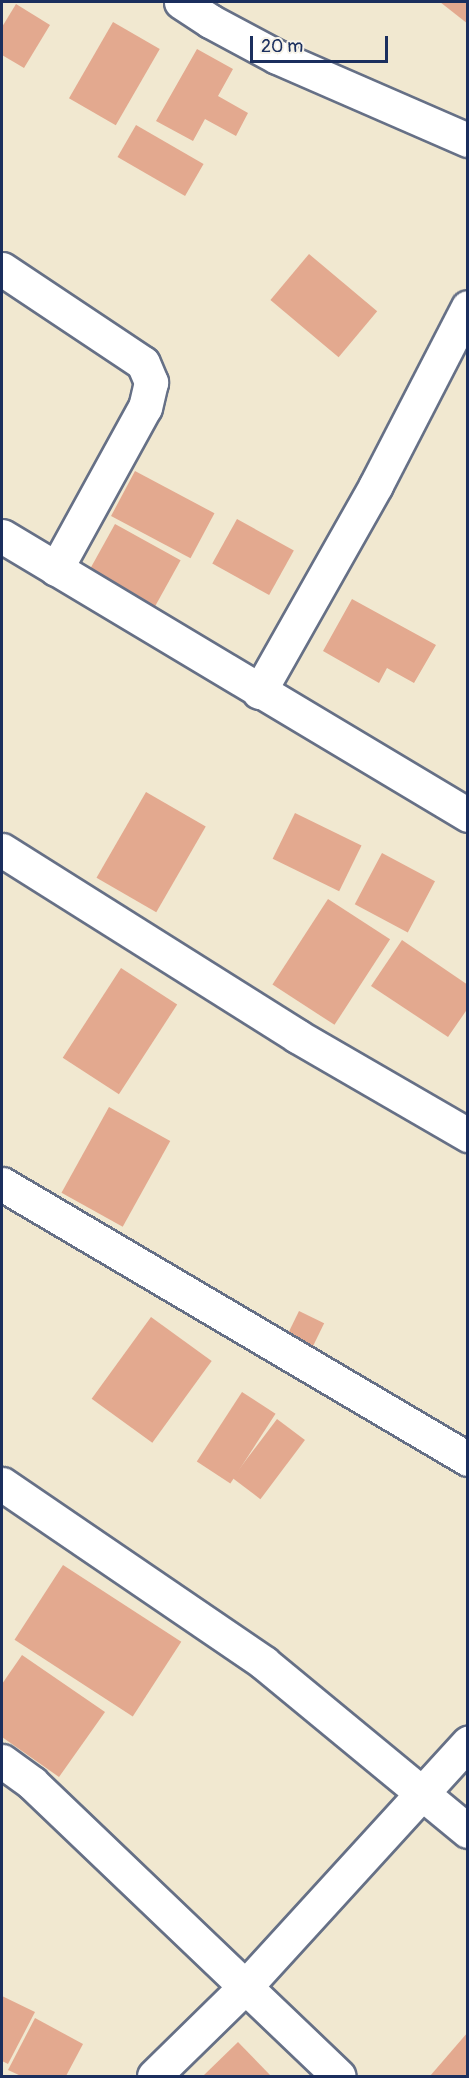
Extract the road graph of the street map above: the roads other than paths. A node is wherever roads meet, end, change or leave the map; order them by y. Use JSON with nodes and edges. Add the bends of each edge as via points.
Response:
{"nodes":[{"id":1,"x":181,"y":2,"type":"edge"},
{"id":2,"x":468,"y":140,"type":"edge"},
{"id":3,"x":2,"y":269,"type":"edge"},
{"id":4,"x":468,"y":307,"type":"edge"},
{"id":5,"x":2,"y":536,"type":"edge"},
{"id":6,"x":56,"y":568,"type":"junction"},
{"id":7,"x":259,"y":692,"type":"junction"},
{"id":8,"x":468,"y":814,"type":"edge"},
{"id":9,"x":2,"y":850,"type":"edge"},
{"id":10,"x":468,"y":1135,"type":"edge"},
{"id":11,"x":2,"y":1184,"type":"edge"},
{"id":12,"x":468,"y":1459,"type":"edge"},
{"id":13,"x":2,"y":1484,"type":"edge"},
{"id":14,"x":468,"y":1743,"type":"edge"},
{"id":15,"x":2,"y":1761,"type":"edge"},
{"id":16,"x":420,"y":1793,"type":"junction"},
{"id":17,"x":468,"y":1831,"type":"edge"},
{"id":18,"x":245,"y":1987,"type":"junction"},
{"id":19,"x":154,"y":2076,"type":"edge"},
{"id":20,"x":339,"y":2076,"type":"edge"}],
"edges":[{"from":1,"to":2,"type":"street","via":[[277,57]]},
{"from":3,"to":6,"type":"street","via":[[143,363],[151,382],[145,407]]},
{"from":4,"to":7,"type":"street","via":[[376,485]]},
{"from":5,"to":6,"type":"street"},
{"from":6,"to":7,"type":"street"},
{"from":7,"to":8,"type":"street"},
{"from":9,"to":10,"type":"street","via":[[297,1036]]},
{"from":11,"to":12,"type":"street"},
{"from":13,"to":16,"type":"street","via":[[264,1663]]},
{"from":14,"to":16,"type":"street"},
{"from":15,"to":18,"type":"street","via":[[32,1783]]},
{"from":16,"to":17,"type":"street"},
{"from":16,"to":18,"type":"street"},
{"from":18,"to":19,"type":"street"},
{"from":18,"to":20,"type":"street"}]}
